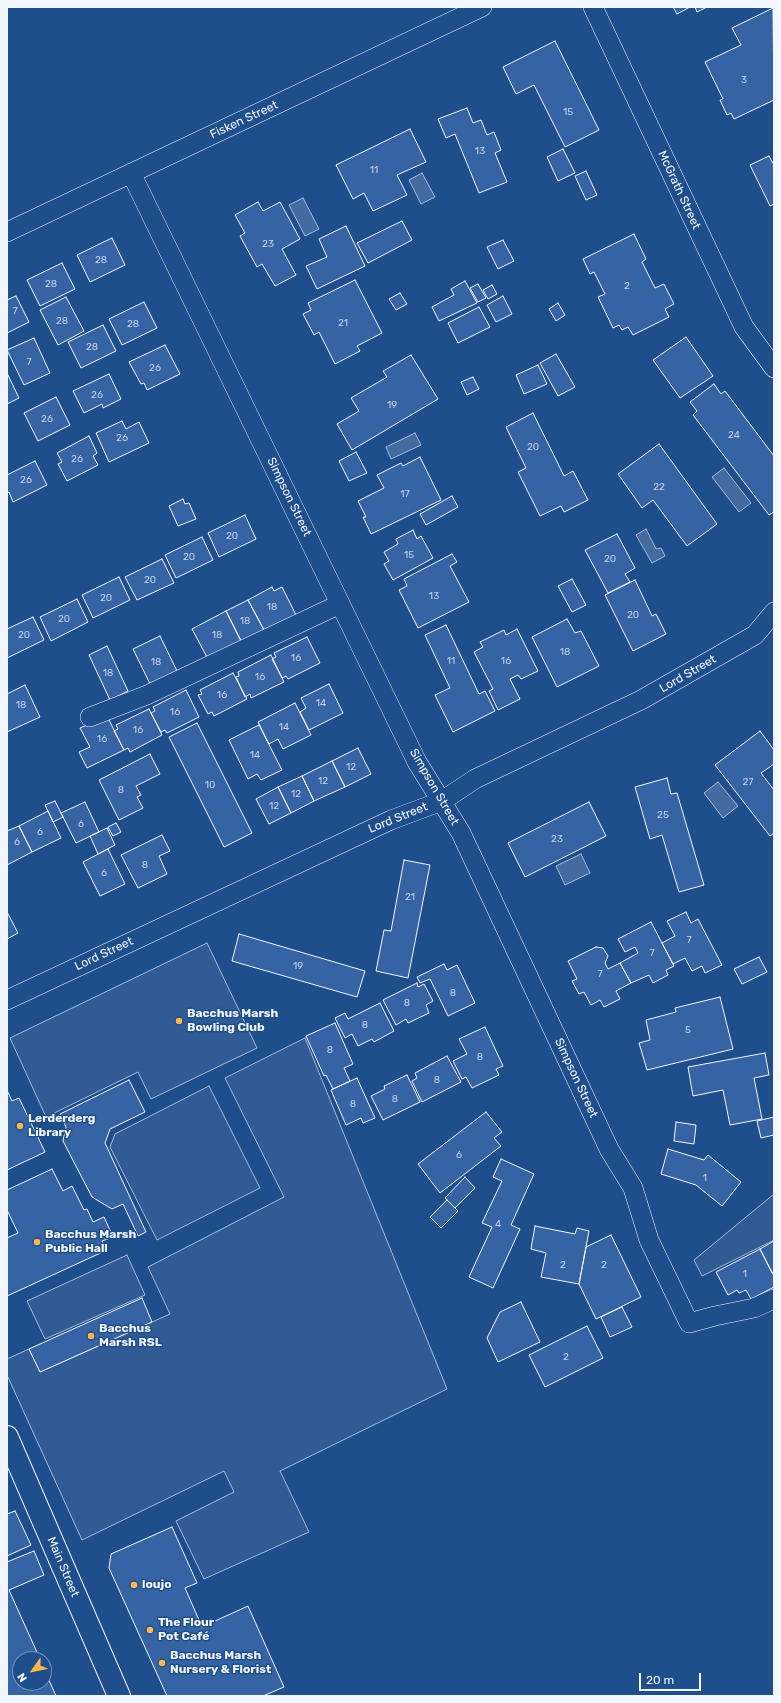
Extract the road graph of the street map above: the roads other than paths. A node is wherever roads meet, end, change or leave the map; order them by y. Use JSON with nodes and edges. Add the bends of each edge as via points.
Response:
{"nodes":[{"id":1,"x":482,"y":7,"type":"edge"},
{"id":2,"x":593,"y":7,"type":"edge"},
{"id":3,"x":131,"y":173,"type":"junction"},
{"id":4,"x":7,"y":232,"type":"edge"},
{"id":5,"x":774,"y":368,"type":"edge"},
{"id":6,"x":340,"y":604,"type":"junction"},
{"id":7,"x":774,"y":612,"type":"edge"},
{"id":8,"x":90,"y":717,"type":"dead end"},
{"id":9,"x":442,"y":801,"type":"junction"},
{"id":10,"x":7,"y":1000,"type":"edge"},
{"id":11,"x":774,"y":1299,"type":"edge"},
{"id":12,"x":7,"y":1437,"type":"edge"},
{"id":13,"x":119,"y":1696,"type":"edge"}],
"edges":[{"from":1,"to":3,"type":"street","name":"Fisken Street"},
{"from":2,"to":5,"type":"street","name":"McGrath Street","via":[[744,327]]},
{"from":3,"to":4,"type":"street","name":"Fisken Street"},
{"from":3,"to":6,"type":"street","name":"Simpson Street"},
{"from":6,"to":8,"type":"street","via":[[147,695]]},
{"from":6,"to":9,"type":"street","name":"Simpson Street","via":[[417,762]]},
{"from":7,"to":9,"type":"street","name":"Lord Street","via":[[755,635],[648,696],[475,779]]},
{"from":9,"to":10,"type":"street","name":"Lord Street","via":[[391,820]]},
{"from":9,"to":11,"type":"street","name":"Simpson Street","via":[[461,833],[609,1149],[633,1188],[649,1240],[689,1323],[754,1308]]},
{"from":12,"to":13,"type":"main road","name":"Main Street"}]}
